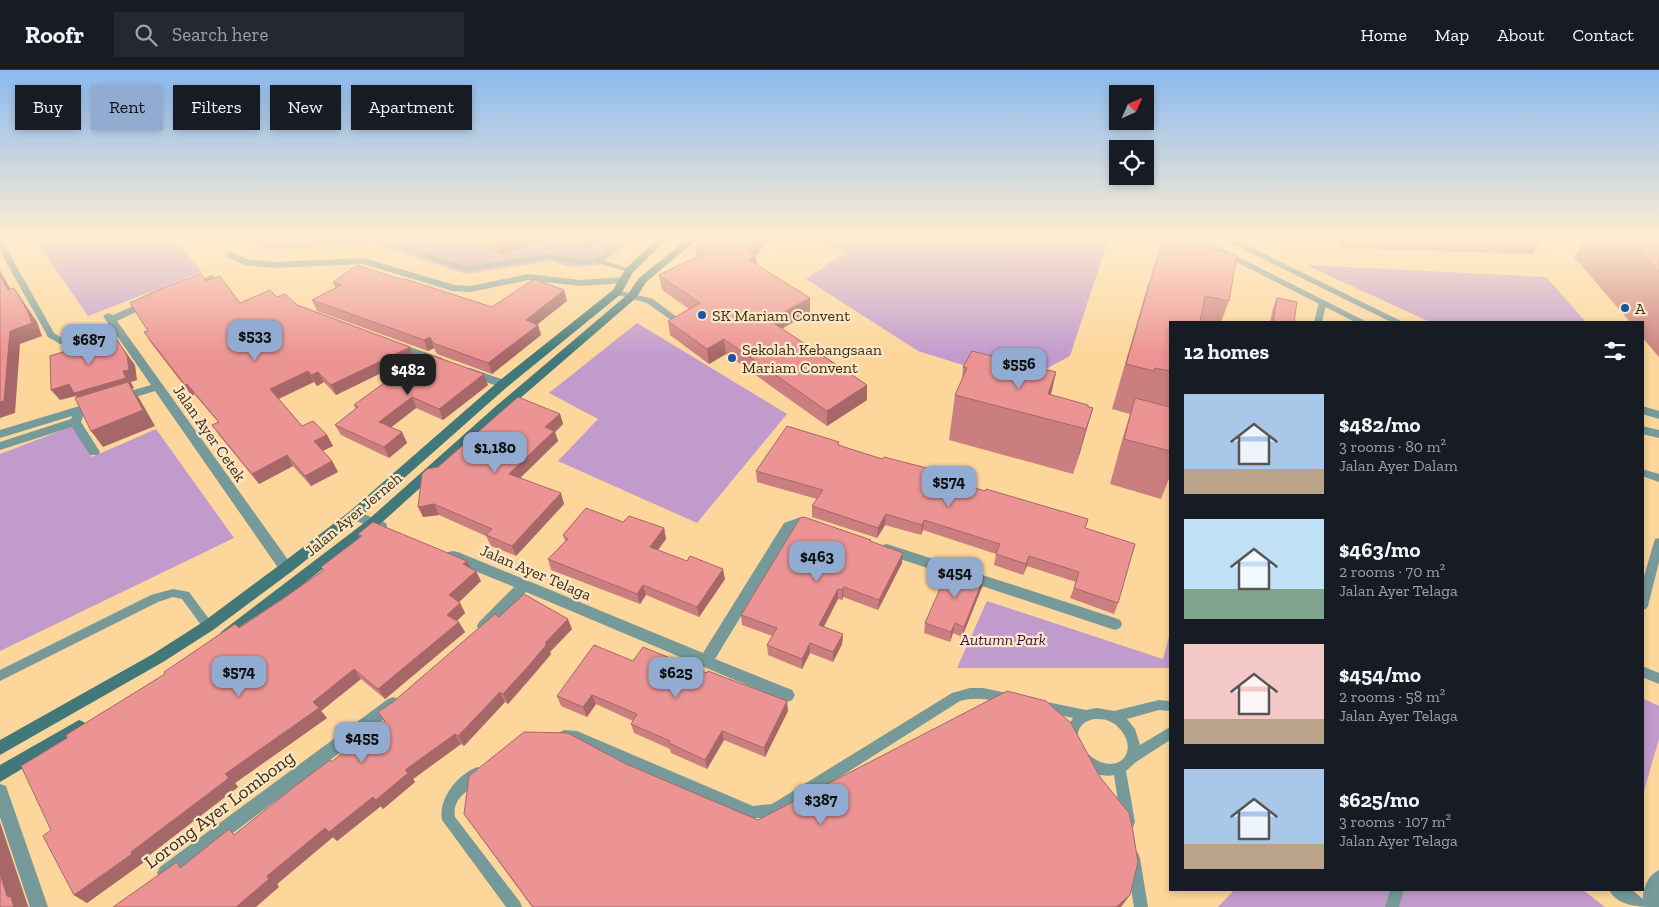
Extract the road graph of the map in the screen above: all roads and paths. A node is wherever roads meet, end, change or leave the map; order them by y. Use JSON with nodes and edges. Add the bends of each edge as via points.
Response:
{"nodes":[{"id":1,"x":18,"y":276,"type":"edge"},
{"id":2,"x":414,"y":276,"type":"edge"},
{"id":3,"x":620,"y":276,"type":"edge"},
{"id":4,"x":625,"y":276,"type":"edge"},
{"id":5,"x":647,"y":276,"type":"edge"},
{"id":6,"x":1267,"y":276,"type":"edge"},
{"id":7,"x":1303,"y":276,"type":"edge"},
{"id":8,"x":212,"y":278,"type":"edge"},
{"id":9,"x":179,"y":290,"type":"edge"},
{"id":10,"x":617,"y":292,"type":"junction"},
{"id":11,"x":632,"y":296,"type":"junction"},
{"id":12,"x":155,"y":299,"type":"edge"},
{"id":13,"x":1322,"y":304,"type":"junction"},
{"id":14,"x":111,"y":320,"type":"junction"},
{"id":15,"x":678,"y":321,"type":"edge"},
{"id":16,"x":1318,"y":321,"type":"edge"},
{"id":17,"x":1360,"y":321,"type":"edge"},
{"id":18,"x":1396,"y":321,"type":"edge"},
{"id":19,"x":382,"y":340,"type":"edge"},
{"id":20,"x":503,"y":384,"type":"junction"},
{"id":21,"x":157,"y":386,"type":"junction"},
{"id":22,"x":81,"y":410,"type":"junction"},
{"id":23,"x":1644,"y":411,"type":"edge"},
{"id":24,"x":1659,"y":415,"type":"edge"},
{"id":25,"x":75,"y":422,"type":"junction"},
{"id":26,"x":1644,"y":430,"type":"edge"},
{"id":27,"x":0,"y":434,"type":"edge"},
{"id":28,"x":1659,"y":434,"type":"edge"},
{"id":29,"x":0,"y":446,"type":"edge"},
{"id":30,"x":94,"y":452,"type":"dead end"},
{"id":31,"x":1644,"y":473,"type":"edge"},
{"id":32,"x":1659,"y":478,"type":"edge"},
{"id":33,"x":354,"y":515,"type":"junction"},
{"id":34,"x":373,"y":523,"type":"junction"},
{"id":35,"x":823,"y":528,"type":"edge"},
{"id":36,"x":390,"y":530,"type":"edge"},
{"id":37,"x":1659,"y":542,"type":"edge"},
{"id":38,"x":870,"y":543,"type":"edge"},
{"id":39,"x":444,"y":552,"type":"edge"},
{"id":40,"x":286,"y":568,"type":"junction"},
{"id":41,"x":524,"y":586,"type":"junction"},
{"id":42,"x":1644,"y":598,"type":"edge"},
{"id":43,"x":1115,"y":624,"type":"dead end"},
{"id":44,"x":208,"y":626,"type":"junction"},
{"id":45,"x":470,"y":638,"type":"edge"},
{"id":46,"x":213,"y":646,"type":"edge"},
{"id":47,"x":706,"y":661,"type":"junction"},
{"id":48,"x":1644,"y":672,"type":"edge"},
{"id":49,"x":0,"y":676,"type":"edge"},
{"id":50,"x":1659,"y":679,"type":"edge"},
{"id":51,"x":405,"y":694,"type":"edge"},
{"id":52,"x":788,"y":695,"type":"dead end"},
{"id":53,"x":1169,"y":706,"type":"edge"},
{"id":54,"x":1084,"y":715,"type":"junction"},
{"id":55,"x":1114,"y":717,"type":"junction"},
{"id":56,"x":92,"y":720,"type":"edge"},
{"id":57,"x":1169,"y":734,"type":"edge"},
{"id":58,"x":550,"y":737,"type":"edge"},
{"id":59,"x":0,"y":748,"type":"edge"},
{"id":60,"x":1133,"y":757,"type":"junction"},
{"id":61,"x":484,"y":767,"type":"edge"},
{"id":62,"x":1120,"y":768,"type":"junction"},
{"id":63,"x":0,"y":774,"type":"edge"},
{"id":64,"x":0,"y":792,"type":"edge"},
{"id":65,"x":1652,"y":880,"type":"edge"},
{"id":66,"x":150,"y":884,"type":"edge"},
{"id":67,"x":1397,"y":891,"type":"edge"},
{"id":68,"x":1619,"y":891,"type":"edge"},
{"id":69,"x":40,"y":907,"type":"edge"},
{"id":70,"x":515,"y":907,"type":"edge"},
{"id":71,"x":1141,"y":907,"type":"edge"},
{"id":72,"x":1392,"y":907,"type":"edge"},
{"id":73,"x":1640,"y":907,"type":"edge"},
{"id":74,"x":1652,"y":907,"type":"edge"}],
"edges":[{"from":1,"to":14,"type":"lane","via":[[51,335],[60,341],[78,339]]},
{"from":2,"to":3,"type":"street","via":[[453,288],[470,289],[528,277],[580,283]]},
{"from":4,"to":10,"type":"main road","name":"Jalan Ayer Jerneh"},
{"from":5,"to":11,"type":"main road","name":"Jalan Ayer Jerneh"},
{"from":6,"to":13,"type":"street"},
{"from":7,"to":18,"type":"street"},
{"from":8,"to":9,"type":"street"},
{"from":10,"to":11,"type":"lane"},
{"from":10,"to":20,"type":"main road","name":"Jalan Ayer Jerneh"},
{"from":11,"to":15,"type":"lane","via":[[650,301]]},
{"from":11,"to":34,"type":"main road","name":"Jalan Ayer Jerneh"},
{"from":12,"to":14,"type":"street"},
{"from":13,"to":16,"type":"lane"},
{"from":13,"to":17,"type":"street"},
{"from":14,"to":21,"type":"street","name":"Jalan Ayer Cetek"},
{"from":19,"to":20,"type":"street"},
{"from":20,"to":33,"type":"main road","name":"Jalan Ayer Jerneh"},
{"from":21,"to":22,"type":"street"},
{"from":21,"to":40,"type":"street","name":"Jalan Ayer Cetek"},
{"from":22,"to":25,"type":"street"},
{"from":22,"to":27,"type":"street"},
{"from":23,"to":24,"type":"street"},
{"from":25,"to":29,"type":"street"},
{"from":25,"to":30,"type":"street"},
{"from":26,"to":28,"type":"street"},
{"from":31,"to":32,"type":"lane"},
{"from":33,"to":34,"type":"street"},
{"from":33,"to":40,"type":"main road","name":"Jalan Ayer Jerneh"},
{"from":34,"to":36,"type":"street"},
{"from":34,"to":46,"type":"main road","name":"Jalan Ayer Jerneh"},
{"from":35,"to":47,"type":"street","via":[[804,522],[789,526]]},
{"from":37,"to":42,"type":"lane"},
{"from":38,"to":43,"type":"street"},
{"from":39,"to":41,"type":"street","name":"Jalan Ayer Telaga"},
{"from":40,"to":44,"type":"main road","name":"Jalan Ayer Jerneh"},
{"from":41,"to":45,"type":"street"},
{"from":41,"to":47,"type":"street","name":"Jalan Ayer Telaga"},
{"from":44,"to":49,"type":"lane","via":[[185,595],[173,593],[156,598]]},
{"from":44,"to":59,"type":"main road","name":"Jalan Ayer Jerneh"},
{"from":47,"to":52,"type":"street","name":"Jalan Ayer Telaga"},
{"from":48,"to":50,"type":"lane"},
{"from":51,"to":66,"type":"street","name":"Lorong Ayer Lombong"},
{"from":53,"to":55,"type":"lane","via":[[1159,705]]},
{"from":54,"to":55,"type":"lane","via":[[1103,713]]},
{"from":54,"to":58,"type":"lane","via":[[969,692],[775,810],[766,812],[753,812],[577,737]]},
{"from":54,"to":62,"type":"lane","via":[[1072,729],[1077,752],[1089,764],[1100,769]]},
{"from":55,"to":60,"type":"lane","via":[[1123,723],[1134,739]]},
{"from":56,"to":63,"type":"main road"},
{"from":57,"to":60,"type":"lane"},
{"from":60,"to":62,"type":"lane"},
{"from":61,"to":70,"type":"lane","via":[[449,800],[445,810],[448,820]]},
{"from":62,"to":71,"type":"lane"},
{"from":64,"to":69,"type":"street"},
{"from":65,"to":74,"type":"street"},
{"from":67,"to":72,"type":"lane"},
{"from":68,"to":73,"type":"street"}]}
